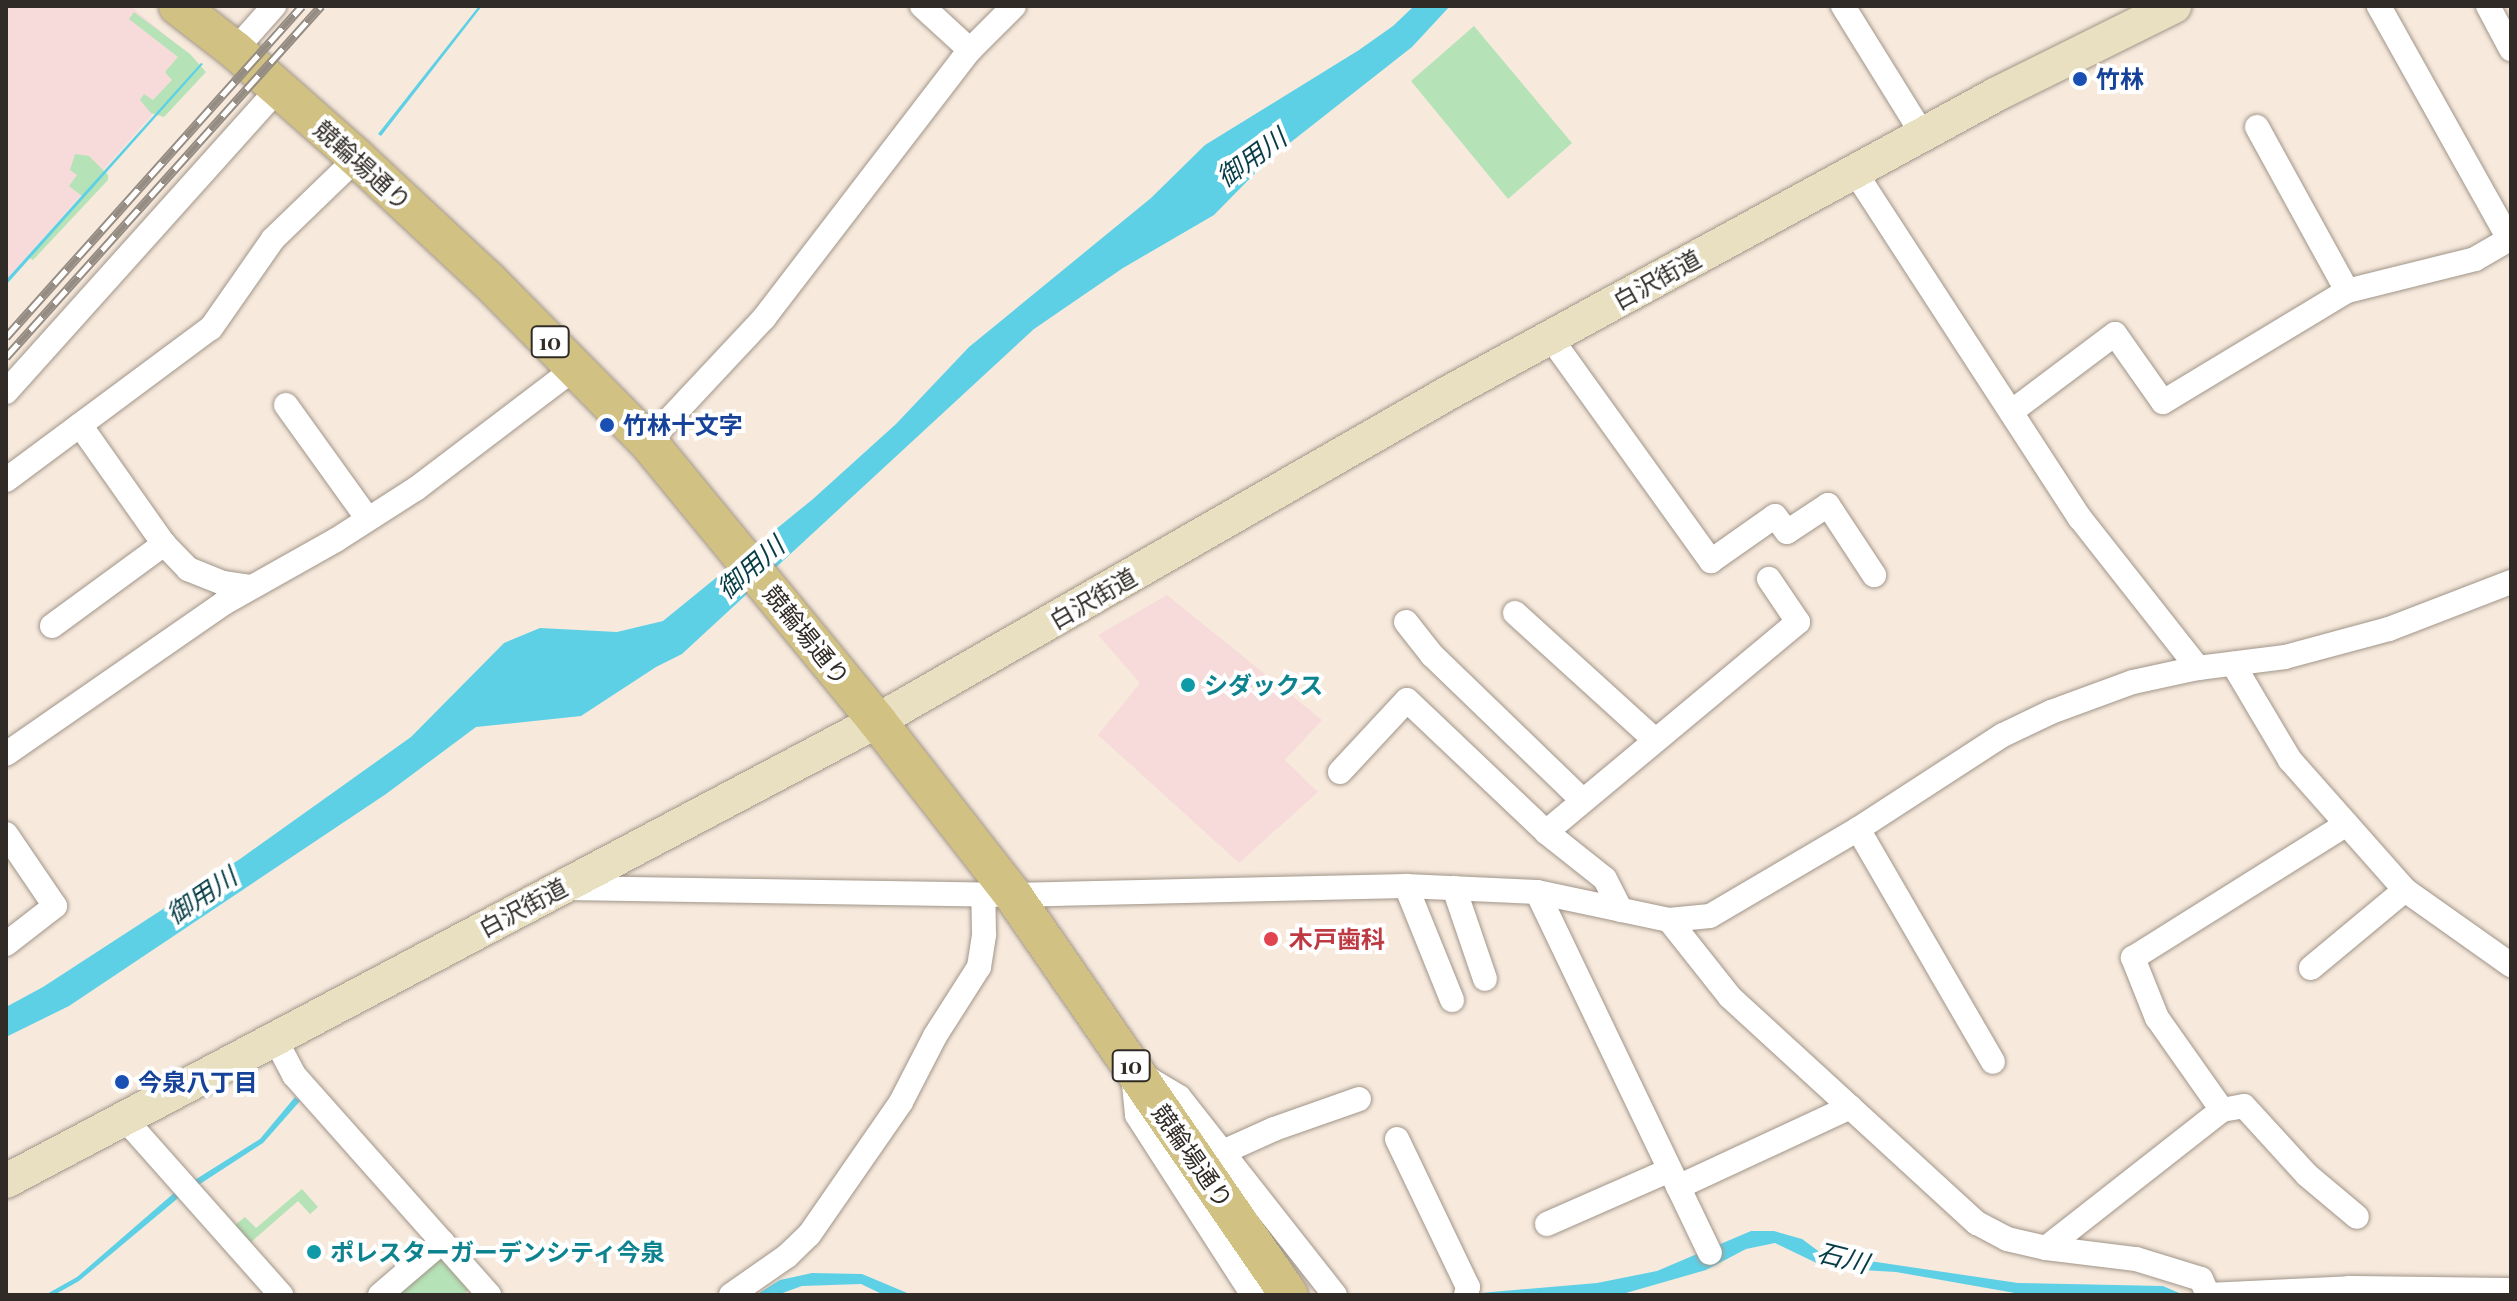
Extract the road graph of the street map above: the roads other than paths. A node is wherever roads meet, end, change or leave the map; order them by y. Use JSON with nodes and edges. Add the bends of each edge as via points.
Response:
{"nodes":[{"id":1,"x":178,"y":6,"type":"edge"},
{"id":2,"x":274,"y":6,"type":"edge"},
{"id":3,"x":922,"y":6,"type":"edge"},
{"id":4,"x":1014,"y":6,"type":"edge"},
{"id":5,"x":1843,"y":6,"type":"edge"},
{"id":6,"x":2174,"y":6,"type":"edge"},
{"id":7,"x":2379,"y":6,"type":"edge"},
{"id":8,"x":2488,"y":6,"type":"edge"},
{"id":9,"x":2511,"y":49,"type":"edge"},
{"id":10,"x":235,"y":50,"type":"junction"},
{"id":11,"x":970,"y":50,"type":"junction"},
{"id":12,"x":279,"y":88,"type":"junction"},
{"id":13,"x":2257,"y":127,"type":"dead end"},
{"id":14,"x":1923,"y":135,"type":"junction"},
{"id":15,"x":357,"y":158,"type":"junction"},
{"id":16,"x":1855,"y":172,"type":"junction"},
{"id":17,"x":2347,"y":291,"type":"junction"},
{"id":18,"x":1550,"y":337,"type":"junction"},
{"id":19,"x":575,"y":368,"type":"junction"},
{"id":20,"x":6,"y":392,"type":"edge"},
{"id":21,"x":286,"y":405,"type":"dead end"},
{"id":22,"x":2011,"y":412,"type":"junction"},
{"id":23,"x":80,"y":425,"type":"junction"},
{"id":24,"x":648,"y":442,"type":"junction"},
{"id":25,"x":6,"y":480,"type":"edge"},
{"id":26,"x":368,"y":519,"type":"junction"},
{"id":27,"x":164,"y":544,"type":"junction"},
{"id":28,"x":1874,"y":575,"type":"dead end"},
{"id":29,"x":1769,"y":579,"type":"dead end"},
{"id":30,"x":2511,"y":582,"type":"edge"},
{"id":31,"x":252,"y":587,"type":"junction"},
{"id":32,"x":1515,"y":613,"type":"dead end"},
{"id":33,"x":1406,"y":622,"type":"dead end"},
{"id":34,"x":52,"y":626,"type":"dead end"},
{"id":35,"x":2233,"y":664,"type":"junction"},
{"id":36,"x":2198,"y":668,"type":"junction"},
{"id":37,"x":877,"y":721,"type":"junction"},
{"id":38,"x":1655,"y":740,"type":"junction"},
{"id":39,"x":6,"y":754,"type":"edge"},
{"id":40,"x":1340,"y":772,"type":"dead end"},
{"id":41,"x":1582,"y":800,"type":"junction"},
{"id":42,"x":2347,"y":824,"type":"junction"},
{"id":43,"x":1858,"y":829,"type":"junction"},
{"id":44,"x":1546,"y":832,"type":"junction"},
{"id":45,"x":6,"y":834,"type":"edge"},
{"id":46,"x":1406,"y":886,"type":"junction"},
{"id":47,"x":560,"y":888,"type":"junction"},
{"id":48,"x":1454,"y":888,"type":"junction"},
{"id":49,"x":2405,"y":890,"type":"junction"},
{"id":50,"x":1537,"y":892,"type":"junction"},
{"id":51,"x":998,"y":895,"type":"junction"},
{"id":52,"x":1621,"y":910,"type":"junction"},
{"id":53,"x":1669,"y":920,"type":"junction"},
{"id":54,"x":6,"y":944,"type":"edge"},
{"id":55,"x":2511,"y":965,"type":"edge"},
{"id":56,"x":2311,"y":968,"type":"dead end"},
{"id":57,"x":1485,"y":979,"type":"dead end"},
{"id":58,"x":1452,"y":1000,"type":"dead end"},
{"id":59,"x":274,"y":1037,"type":"junction"},
{"id":60,"x":1993,"y":1062,"type":"dead end"},
{"id":61,"x":1132,"y":1068,"type":"junction"},
{"id":62,"x":1359,"y":1099,"type":"dead end"},
{"id":63,"x":1850,"y":1107,"type":"junction"},
{"id":64,"x":2222,"y":1110,"type":"junction"},
{"id":65,"x":124,"y":1118,"type":"junction"},
{"id":66,"x":1397,"y":1139,"type":"dead end"},
{"id":67,"x":1223,"y":1152,"type":"junction"},
{"id":68,"x":1674,"y":1178,"type":"junction"},
{"id":69,"x":6,"y":1181,"type":"edge"},
{"id":70,"x":2357,"y":1217,"type":"dead end"},
{"id":71,"x":1547,"y":1224,"type":"dead end"},
{"id":72,"x":442,"y":1242,"type":"junction"},
{"id":73,"x":2046,"y":1248,"type":"junction"},
{"id":74,"x":1710,"y":1253,"type":"dead end"},
{"id":75,"x":2511,"y":1290,"type":"edge"},
{"id":76,"x":281,"y":1295,"type":"edge"},
{"id":77,"x":380,"y":1295,"type":"edge"},
{"id":78,"x":489,"y":1295,"type":"edge"},
{"id":79,"x":731,"y":1295,"type":"edge"},
{"id":80,"x":1253,"y":1295,"type":"edge"},
{"id":81,"x":1289,"y":1295,"type":"edge"},
{"id":82,"x":1335,"y":1295,"type":"edge"},
{"id":83,"x":1466,"y":1295,"type":"edge"},
{"id":84,"x":2208,"y":1295,"type":"edge"}],
"edges":[{"from":1,"to":10,"type":"main road","name":"競輪場通り","number":"10"},
{"from":2,"to":10,"type":"street"},
{"from":3,"to":11,"type":"street"},
{"from":4,"to":11,"type":"street"},
{"from":5,"to":14,"type":"street"},
{"from":6,"to":14,"type":"main road","name":"白沢街道"},
{"from":7,"to":17,"type":"street","via":[[2509,239],[2475,259]]},
{"from":8,"to":9,"type":"street"},
{"from":10,"to":12,"type":"main road","name":"競輪場通り","number":"10"},
{"from":11,"to":24,"type":"street","via":[[764,318]]},
{"from":12,"to":15,"type":"main road","name":"競輪場通り","number":"10"},
{"from":12,"to":20,"type":"street"},
{"from":13,"to":17,"type":"street"},
{"from":14,"to":16,"type":"main road","name":"白沢街道"},
{"from":15,"to":19,"type":"main road","name":"競輪場通り","number":"10"},
{"from":15,"to":23,"type":"street","via":[[273,239],[211,328]]},
{"from":16,"to":18,"type":"main road","name":"白沢街道"},
{"from":16,"to":22,"type":"street"},
{"from":17,"to":22,"type":"street","via":[[2163,402],[2115,334]]},
{"from":18,"to":28,"type":"street","via":[[1711,561],[1775,516],[1787,532],[1828,505]]},
{"from":18,"to":37,"type":"main road","name":"白沢街道"},
{"from":19,"to":24,"type":"main road","name":"競輪場通り","number":"10"},
{"from":19,"to":26,"type":"street"},
{"from":21,"to":26,"type":"street"},
{"from":22,"to":36,"type":"street","via":[[2080,518]]},
{"from":23,"to":25,"type":"street"},
{"from":23,"to":27,"type":"street"},
{"from":24,"to":37,"type":"main road","name":"競輪場通り","number":"10"},
{"from":26,"to":31,"type":"street"},
{"from":27,"to":31,"type":"street","via":[[188,569],[223,583]]},
{"from":27,"to":34,"type":"street"},
{"from":29,"to":38,"type":"street","via":[[1798,622]]},
{"from":30,"to":35,"type":"street","via":[[2389,629],[2285,657]]},
{"from":31,"to":39,"type":"street"},
{"from":32,"to":38,"type":"street"},
{"from":33,"to":41,"type":"street","via":[[1432,655]]},
{"from":35,"to":36,"type":"street"},
{"from":35,"to":42,"type":"street","via":[[2290,760]]},
{"from":36,"to":43,"type":"street","via":[[2133,682],[2003,735]]},
{"from":37,"to":47,"type":"main road","name":"白沢街道"},
{"from":37,"to":51,"type":"main road","name":"競輪場通り","number":"10"},
{"from":38,"to":41,"type":"street"},
{"from":40,"to":44,"type":"street","via":[[1407,700]]},
{"from":41,"to":44,"type":"street"},
{"from":42,"to":49,"type":"street"},
{"from":42,"to":64,"type":"street","via":[[2133,958],[2157,1018]]},
{"from":43,"to":53,"type":"street","via":[[1710,916]]},
{"from":43,"to":60,"type":"street"},
{"from":44,"to":52,"type":"street","via":[[1605,879]]},
{"from":45,"to":54,"type":"street","via":[[55,906]]},
{"from":46,"to":48,"type":"street"},
{"from":46,"to":51,"type":"street"},
{"from":46,"to":58,"type":"street"},
{"from":47,"to":51,"type":"street"},
{"from":47,"to":59,"type":"main road","name":"白沢街道"},
{"from":48,"to":50,"type":"street"},
{"from":48,"to":57,"type":"street"},
{"from":49,"to":55,"type":"street"},
{"from":49,"to":56,"type":"street"},
{"from":50,"to":52,"type":"street"},
{"from":50,"to":68,"type":"street"},
{"from":51,"to":61,"type":"main road","name":"競輪場通り","number":"10"},
{"from":51,"to":79,"type":"street","via":[[979,967],[901,1102],[809,1235]]},
{"from":52,"to":53,"type":"street"},
{"from":53,"to":63,"type":"street","via":[[1730,997]]},
{"from":59,"to":65,"type":"main road","name":"白沢街道"},
{"from":59,"to":72,"type":"street","via":[[294,1075]]},
{"from":61,"to":67,"type":"street","via":[[1179,1097]]},
{"from":61,"to":80,"type":"street","via":[[1137,1115]]},
{"from":61,"to":81,"type":"main road","name":"競輪場通り","number":"10"},
{"from":62,"to":67,"type":"street"},
{"from":63,"to":68,"type":"street"},
{"from":63,"to":73,"type":"street","via":[[1977,1223],[2007,1239]]},
{"from":64,"to":70,"type":"street","via":[[2244,1106],[2307,1175]]},
{"from":64,"to":73,"type":"street"},
{"from":65,"to":69,"type":"main road","name":"白沢街道"},
{"from":65,"to":76,"type":"street"},
{"from":66,"to":83,"type":"street","via":[[1468,1287]]},
{"from":67,"to":82,"type":"street"},
{"from":68,"to":71,"type":"street"},
{"from":68,"to":74,"type":"street"},
{"from":72,"to":77,"type":"street"},
{"from":72,"to":78,"type":"street"},
{"from":73,"to":84,"type":"street","via":[[2136,1259],[2201,1279]]},
{"from":75,"to":84,"type":"street","via":[[2349,1288]]}]}
